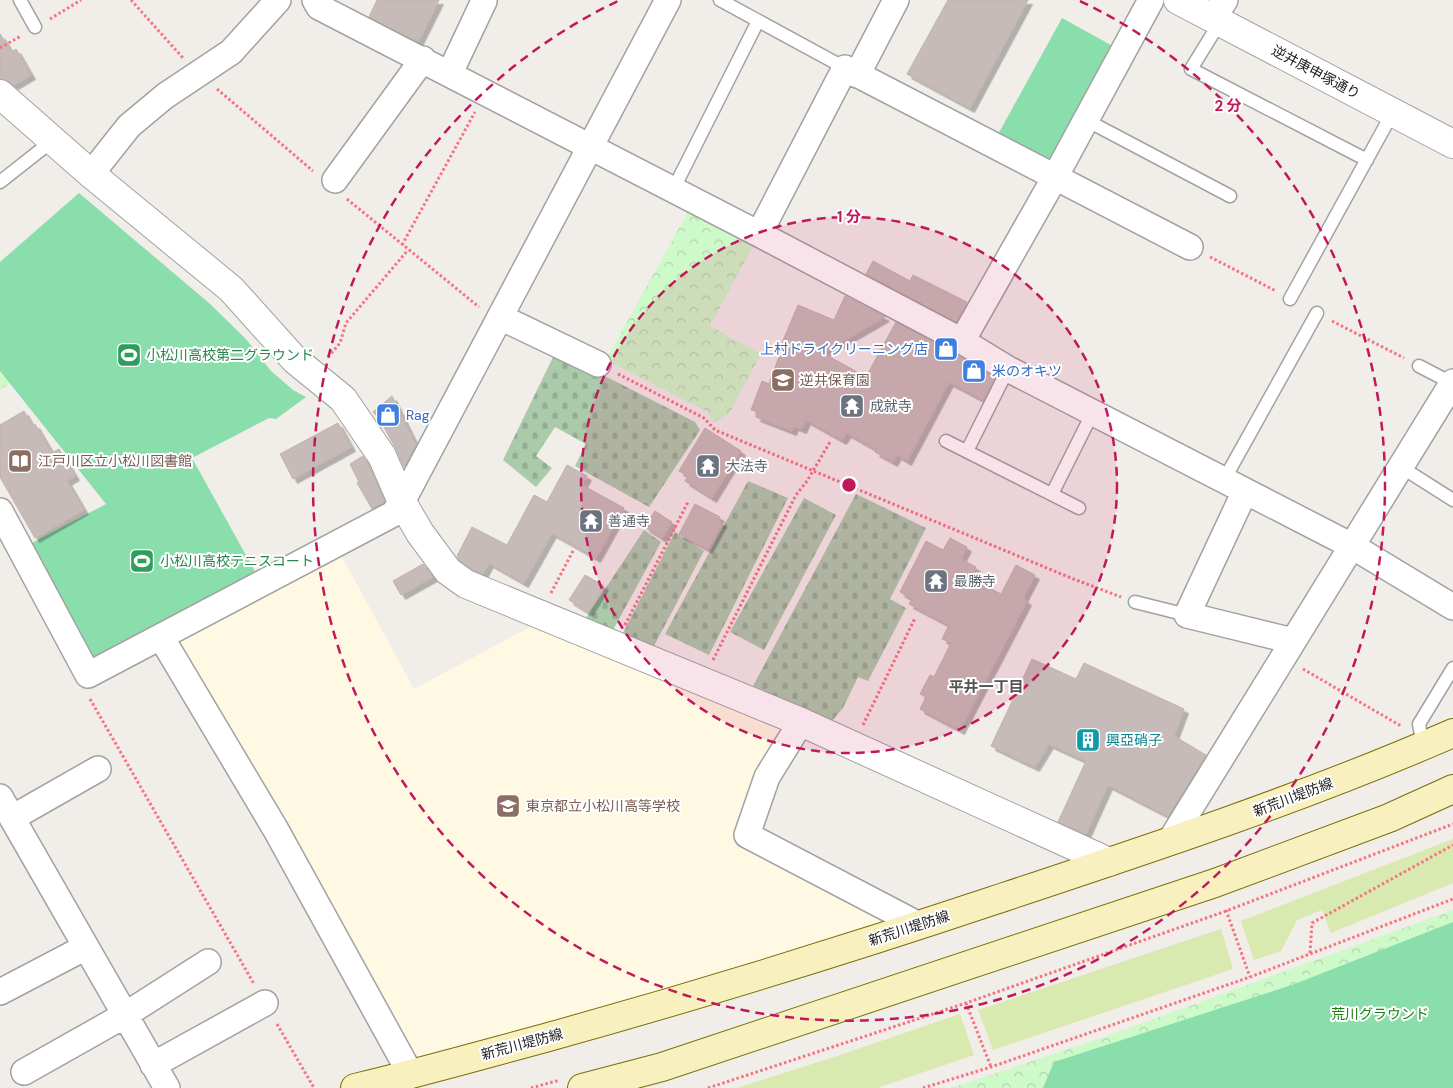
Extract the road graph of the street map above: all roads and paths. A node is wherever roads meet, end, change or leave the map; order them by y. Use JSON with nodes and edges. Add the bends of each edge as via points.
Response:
{"nodes":[{"id":1,"x":20,"y":0,"type":"edge"},
{"id":2,"x":131,"y":0,"type":"edge"},
{"id":3,"x":278,"y":0,"type":"edge"},
{"id":4,"x":315,"y":0,"type":"edge"},
{"id":5,"x":668,"y":0,"type":"edge"},
{"id":6,"x":720,"y":0,"type":"edge"},
{"id":7,"x":896,"y":0,"type":"edge"},
{"id":8,"x":1152,"y":0,"type":"edge"},
{"id":9,"x":1178,"y":0,"type":"edge"},
{"id":10,"x":484,"y":1,"type":"edge"},
{"id":11,"x":1219,"y":13,"type":"edge"},
{"id":12,"x":758,"y":21,"type":"junction"},
{"id":13,"x":35,"y":27,"type":"dead end"},
{"id":14,"x":423,"y":59,"type":"junction"},
{"id":15,"x":851,"y":72,"type":"junction"},
{"id":16,"x":450,"y":73,"type":"junction"},
{"id":17,"x":198,"y":74,"type":"junction"},
{"id":18,"x":487,"y":92,"type":"junction"},
{"id":19,"x":0,"y":94,"type":"edge"},
{"id":20,"x":1393,"y":112,"type":"junction"},
{"id":21,"x":1086,"y":120,"type":"junction"},
{"id":22,"x":52,"y":141,"type":"junction"},
{"id":23,"x":1453,"y":144,"type":"edge"},
{"id":24,"x":591,"y":147,"type":"junction"},
{"id":25,"x":1366,"y":160,"type":"junction"},
{"id":26,"x":91,"y":174,"type":"junction"},
{"id":27,"x":1055,"y":177,"type":"junction"},
{"id":28,"x":335,"y":180,"type":"dead end"},
{"id":29,"x":0,"y":182,"type":"edge"},
{"id":30,"x":673,"y":190,"type":"junction"},
{"id":31,"x":1230,"y":196,"type":"dead end"},
{"id":32,"x":759,"y":234,"type":"junction"},
{"id":33,"x":402,"y":245,"type":"dead end"},
{"id":34,"x":1190,"y":247,"type":"dead end"},
{"id":35,"x":408,"y":250,"type":"dead end"},
{"id":36,"x":1290,"y":299,"type":"dead end"},
{"id":37,"x":1318,"y":313,"type":"dead end"},
{"id":38,"x":500,"y":317,"type":"junction"},
{"id":39,"x":962,"y":342,"type":"junction"},
{"id":40,"x":598,"y":364,"type":"joint"},
{"id":41,"x":1419,"y":366,"type":"dead end"},
{"id":42,"x":1008,"y":369,"type":"junction"},
{"id":43,"x":313,"y":375,"type":"junction"},
{"id":44,"x":1452,"y":386,"type":"edge"},
{"id":45,"x":1093,"y":412,"type":"junction"},
{"id":46,"x":946,"y":441,"type":"dead end"},
{"id":47,"x":830,"y":442,"type":"dead end"},
{"id":48,"x":967,"y":451,"type":"junction"},
{"id":49,"x":1400,"y":467,"type":"junction"},
{"id":50,"x":814,"y":470,"type":"junction"},
{"id":51,"x":1234,"y":485,"type":"junction"},
{"id":52,"x":1052,"y":494,"type":"junction"},
{"id":53,"x":1453,"y":500,"type":"edge"},
{"id":54,"x":402,"y":502,"type":"junction"},
{"id":55,"x":688,"y":502,"type":"dead end"},
{"id":56,"x":1079,"y":508,"type":"dead end"},
{"id":57,"x":0,"y":511,"type":"edge"},
{"id":58,"x":1352,"y":546,"type":"junction"},
{"id":59,"x":574,"y":549,"type":"dead end"},
{"id":60,"x":1135,"y":602,"type":"joint"},
{"id":61,"x":1453,"y":607,"type":"edge"},
{"id":62,"x":540,"y":615,"type":"junction"},
{"id":63,"x":1187,"y":615,"type":"junction"},
{"id":64,"x":915,"y":618,"type":"dead end"},
{"id":65,"x":161,"y":637,"type":"junction"},
{"id":66,"x":614,"y":645,"type":"junction"},
{"id":67,"x":1288,"y":649,"type":"junction"},
{"id":68,"x":1453,"y":668,"type":"edge"},
{"id":69,"x":88,"y":675,"type":"junction"},
{"id":70,"x":702,"y":681,"type":"junction"},
{"id":71,"x":801,"y":722,"type":"junction"},
{"id":72,"x":1453,"y":733,"type":"edge"},
{"id":73,"x":1415,"y":738,"type":"junction"},
{"id":74,"x":853,"y":745,"type":"junction"},
{"id":75,"x":98,"y":770,"type":"dead end"},
{"id":76,"x":1453,"y":789,"type":"edge"},
{"id":77,"x":6,"y":808,"type":"edge"},
{"id":78,"x":1453,"y":824,"type":"edge"},
{"id":79,"x":1170,"y":841,"type":"junction"},
{"id":80,"x":1453,"y":845,"type":"edge"},
{"id":81,"x":1109,"y":862,"type":"junction"},
{"id":82,"x":1453,"y":899,"type":"edge"},
{"id":83,"x":1224,"y":906,"type":"dead end"},
{"id":84,"x":1226,"y":911,"type":"junction"},
{"id":85,"x":919,"y":925,"type":"junction"},
{"id":86,"x":86,"y":947,"type":"junction"},
{"id":87,"x":1310,"y":953,"type":"junction"},
{"id":88,"x":208,"y":962,"type":"dead end"},
{"id":89,"x":1250,"y":977,"type":"junction"},
{"id":90,"x":0,"y":992,"type":"edge"},
{"id":91,"x":265,"y":1003,"type":"junction"},
{"id":92,"x":966,"y":1003,"type":"junction"},
{"id":93,"x":124,"y":1015,"type":"junction"},
{"id":94,"x":153,"y":1064,"type":"junction"},
{"id":95,"x":991,"y":1067,"type":"junction"},
{"id":96,"x":24,"y":1072,"type":"dead end"},
{"id":97,"x":411,"y":1075,"type":"junction"},
{"id":98,"x":167,"y":1088,"type":"edge"},
{"id":99,"x":314,"y":1088,"type":"edge"},
{"id":100,"x":355,"y":1088,"type":"edge"},
{"id":101,"x":582,"y":1088,"type":"edge"},
{"id":102,"x":708,"y":1088,"type":"edge"},
{"id":103,"x":923,"y":1088,"type":"edge"}],
"edges":[{"from":1,"to":13,"type":"lane"},
{"from":2,"to":17,"type":"path"},
{"from":3,"to":17,"type":"street","via":[[231,52]]},
{"from":4,"to":14,"type":"street","via":[[319,7]]},
{"from":5,"to":24,"type":"street"},
{"from":6,"to":12,"type":"lane"},
{"from":7,"to":15,"type":"street"},
{"from":8,"to":21,"type":"street"},
{"from":9,"to":11,"type":"street","name":"逆井庚申塚通り"},
{"from":10,"to":16,"type":"street"},
{"from":11,"to":20,"type":"street","name":"逆井庚申塚通り"},
{"from":11,"to":25,"type":"lane","via":[[1191,69]]},
{"from":12,"to":15,"type":"lane"},
{"from":12,"to":30,"type":"lane"},
{"from":14,"to":16,"type":"street"},
{"from":14,"to":28,"type":"street"},
{"from":15,"to":27,"type":"street"},
{"from":15,"to":32,"type":"street"},
{"from":16,"to":18,"type":"street"},
{"from":17,"to":26,"type":"street","via":[[129,126]]},
{"from":18,"to":24,"type":"street"},
{"from":18,"to":33,"type":"path"},
{"from":19,"to":22,"type":"street"},
{"from":20,"to":23,"type":"street","name":"逆井庚申塚通り"},
{"from":20,"to":25,"type":"lane"},
{"from":21,"to":27,"type":"street"},
{"from":21,"to":31,"type":"lane"},
{"from":22,"to":26,"type":"street"},
{"from":22,"to":29,"type":"lane"},
{"from":24,"to":30,"type":"street"},
{"from":24,"to":38,"type":"street"},
{"from":25,"to":36,"type":"lane"},
{"from":26,"to":43,"type":"street","via":[[231,289],[295,360]]},
{"from":27,"to":34,"type":"street"},
{"from":27,"to":39,"type":"street"},
{"from":30,"to":32,"type":"street"},
{"from":32,"to":39,"type":"street"},
{"from":35,"to":43,"type":"path","via":[[346,323],[340,343]]},
{"from":37,"to":51,"type":"lane"},
{"from":38,"to":40,"type":"street"},
{"from":38,"to":54,"type":"street"},
{"from":39,"to":42,"type":"street"},
{"from":40,"to":50,"type":"path","via":[[704,418],[715,430]]},
{"from":41,"to":44,"type":"lane"},
{"from":42,"to":45,"type":"street"},
{"from":42,"to":48,"type":"lane"},
{"from":43,"to":54,"type":"street","via":[[343,399],[382,456]]},
{"from":44,"to":49,"type":"street"},
{"from":45,"to":51,"type":"street"},
{"from":45,"to":52,"type":"lane"},
{"from":46,"to":48,"type":"lane"},
{"from":47,"to":50,"type":"path"},
{"from":48,"to":52,"type":"lane"},
{"from":49,"to":53,"type":"lane"},
{"from":49,"to":58,"type":"street"},
{"from":50,"to":60,"type":"path"},
{"from":50,"to":70,"type":"path","via":[[796,495]]},
{"from":51,"to":58,"type":"street"},
{"from":51,"to":63,"type":"street"},
{"from":52,"to":56,"type":"lane"},
{"from":54,"to":62,"type":"street","via":[[420,534],[448,571],[466,584]]},
{"from":54,"to":65,"type":"street","via":[[393,514]]},
{"from":55,"to":66,"type":"path"},
{"from":57,"to":69,"type":"street"},
{"from":58,"to":61,"type":"street"},
{"from":58,"to":67,"type":"street"},
{"from":59,"to":62,"type":"path"},
{"from":60,"to":63,"type":"lane"},
{"from":62,"to":66,"type":"street"},
{"from":63,"to":67,"type":"street"},
{"from":64,"to":74,"type":"path"},
{"from":65,"to":69,"type":"street"},
{"from":65,"to":97,"type":"street","via":[[276,830]]},
{"from":66,"to":70,"type":"street"},
{"from":67,"to":73,"type":"path"},
{"from":67,"to":79,"type":"street"},
{"from":68,"to":73,"type":"lane","via":[[1419,724]]},
{"from":69,"to":91,"type":"path","via":[[84,689]]},
{"from":70,"to":71,"type":"street"},
{"from":71,"to":74,"type":"street"},
{"from":71,"to":85,"type":"street","via":[[767,777],[747,835]]},
{"from":72,"to":73,"type":"main road","name":"新荒川堤防線"},
{"from":73,"to":79,"type":"main road","name":"新荒川堤防線","via":[[1314,789]]},
{"from":74,"to":81,"type":"street"},
{"from":75,"to":77,"type":"street"},
{"from":76,"to":101,"type":"main road","via":[[1389,818],[1215,883],[662,1067]]},
{"from":77,"to":86,"type":"street"},
{"from":78,"to":84,"type":"path"},
{"from":79,"to":81,"type":"main road","name":"新荒川堤防線"},
{"from":80,"to":87,"type":"path","via":[[1312,923]]},
{"from":81,"to":85,"type":"main road","name":"新荒川堤防線"},
{"from":82,"to":87,"type":"path"},
{"from":83,"to":84,"type":"path"},
{"from":84,"to":89,"type":"path"},
{"from":84,"to":92,"type":"path"},
{"from":85,"to":97,"type":"main road","name":"新荒川堤防線","via":[[662,1005]]},
{"from":86,"to":90,"type":"street"},
{"from":86,"to":93,"type":"street"},
{"from":87,"to":89,"type":"path"},
{"from":88,"to":93,"type":"street"},
{"from":89,"to":95,"type":"path"},
{"from":91,"to":94,"type":"street"},
{"from":91,"to":99,"type":"path"},
{"from":92,"to":95,"type":"path"},
{"from":92,"to":102,"type":"path"},
{"from":93,"to":94,"type":"street"},
{"from":93,"to":96,"type":"street"},
{"from":94,"to":98,"type":"street"},
{"from":95,"to":103,"type":"path"},
{"from":97,"to":100,"type":"main road","name":"新荒川堤防線"}]}
